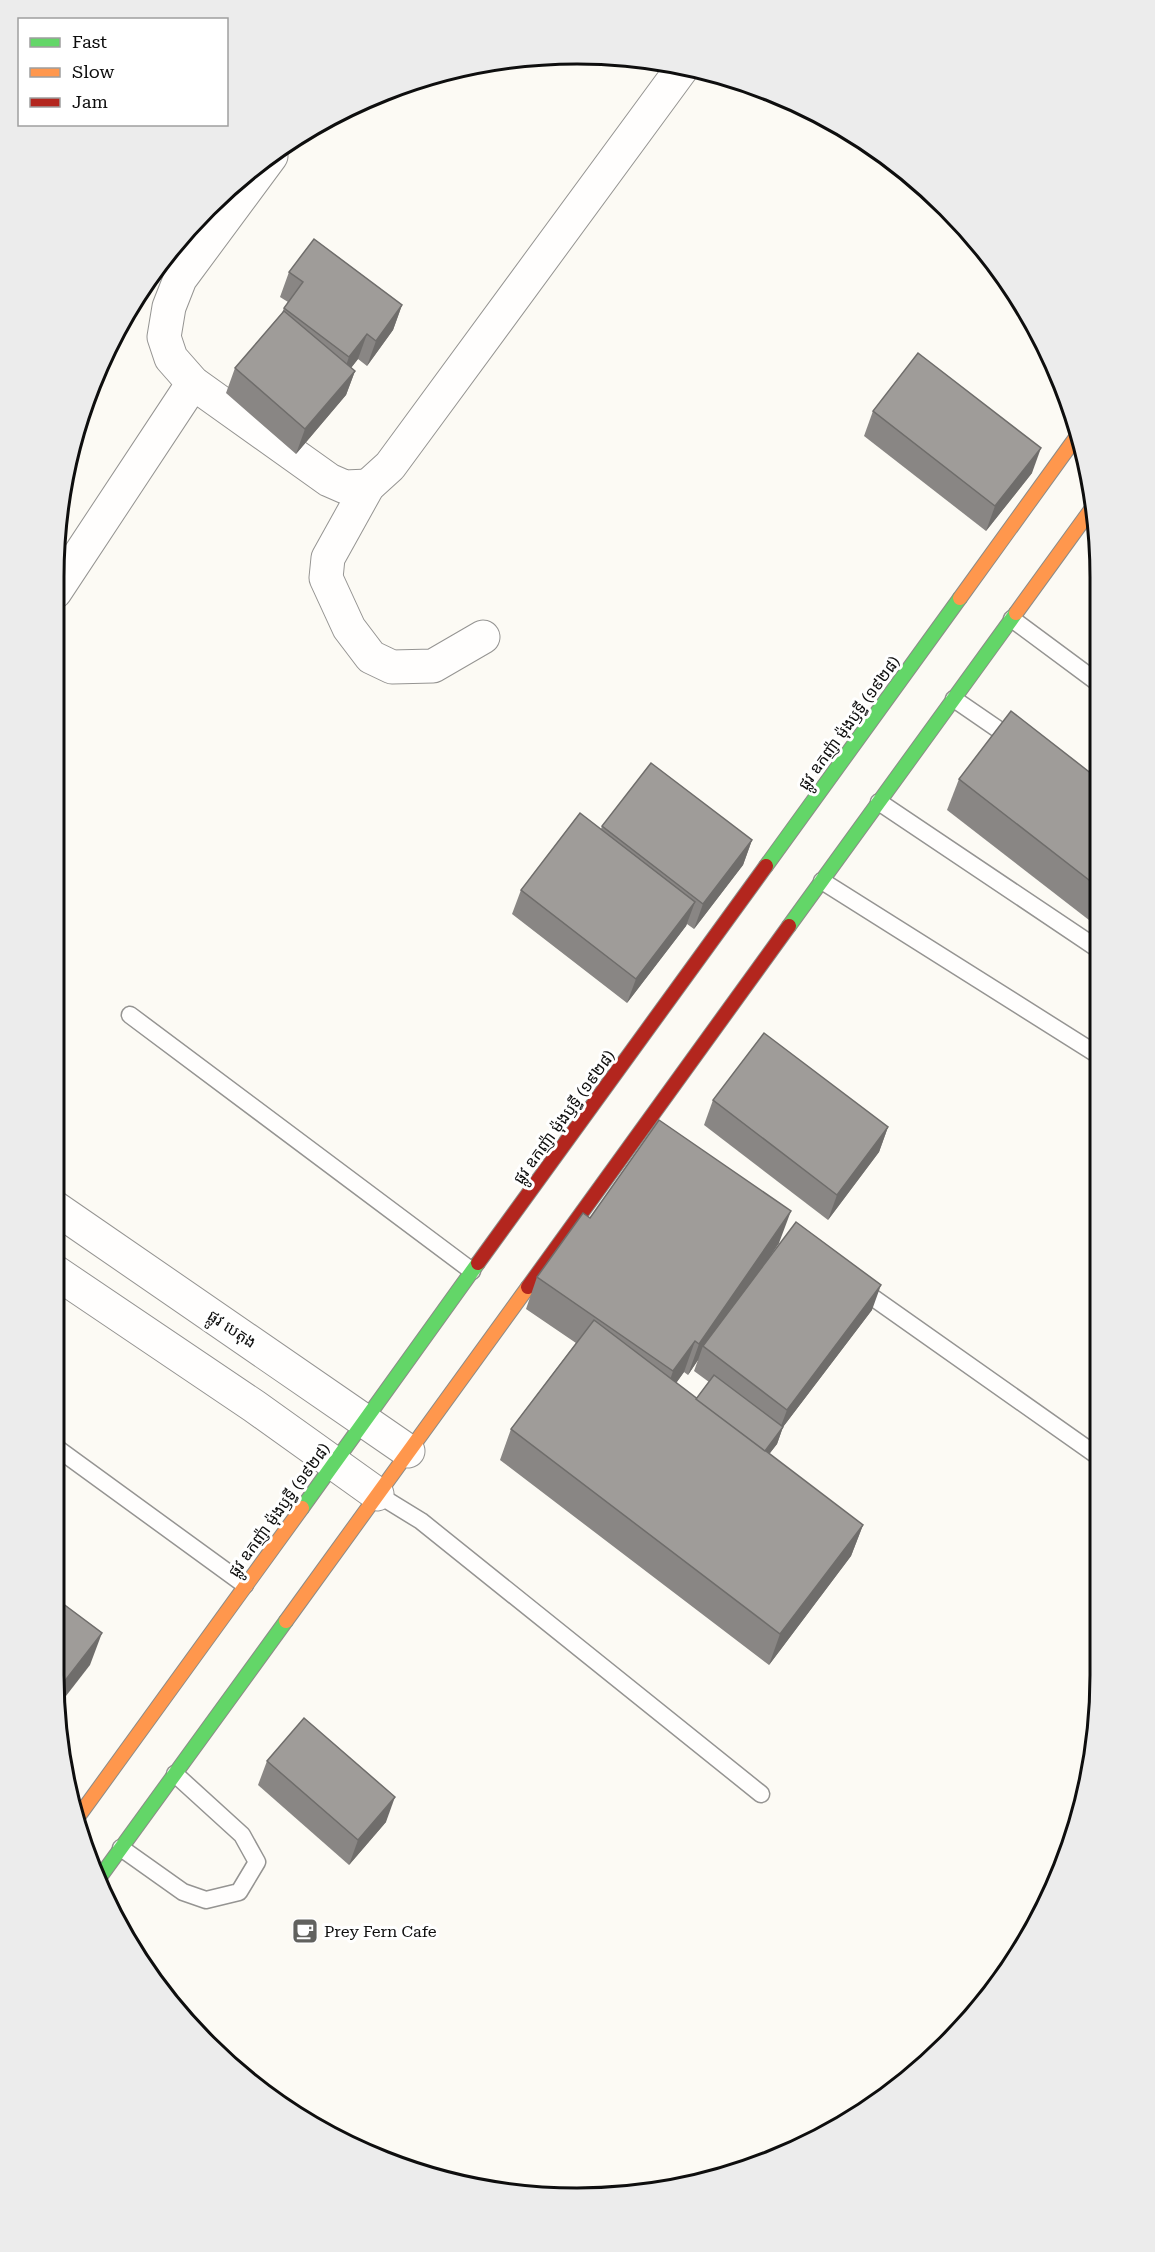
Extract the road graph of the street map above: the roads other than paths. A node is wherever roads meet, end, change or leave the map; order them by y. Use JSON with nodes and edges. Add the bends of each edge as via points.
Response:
{"nodes":[{"id":1,"x":678,"y":74,"type":"edge"},
{"id":2,"x":252,"y":181,"type":"edge"},
{"id":3,"x":193,"y":383,"type":"junction"},
{"id":4,"x":1072,"y":443,"type":"edge"},
{"id":5,"x":368,"y":486,"type":"junction"},
{"id":6,"x":1086,"y":516,"type":"edge"},
{"id":7,"x":64,"y":578,"type":"edge"},
{"id":8,"x":1012,"y":619,"type":"junction"},
{"id":9,"x":483,"y":637,"type":"dead end"},
{"id":10,"x":1090,"y":677,"type":"edge"},
{"id":11,"x":954,"y":699,"type":"junction"},
{"id":12,"x":1031,"y":753,"type":"edge"},
{"id":13,"x":879,"y":802,"type":"junction"},
{"id":14,"x":822,"y":881,"type":"junction"},
{"id":15,"x":1090,"y":944,"type":"edge"},
{"id":16,"x":130,"y":1015,"type":"dead end"},
{"id":17,"x":1090,"y":1050,"type":"edge"},
{"id":18,"x":640,"y":1131,"type":"junction"},
{"id":19,"x":656,"y":1143,"type":"edge"},
{"id":20,"x":64,"y":1214,"type":"edge"},
{"id":21,"x":472,"y":1271,"type":"junction"},
{"id":22,"x":64,"y":1278,"type":"edge"},
{"id":23,"x":846,"y":1278,"type":"edge"},
{"id":24,"x":364,"y":1421,"type":"junction"},
{"id":25,"x":408,"y":1451,"type":"junction"},
{"id":26,"x":1090,"y":1451,"type":"edge"},
{"id":27,"x":64,"y":1453,"type":"edge"},
{"id":28,"x":333,"y":1464,"type":"junction"},
{"id":29,"x":377,"y":1494,"type":"junction"},
{"id":30,"x":245,"y":1585,"type":"junction"},
{"id":31,"x":175,"y":1774,"type":"junction"},
{"id":32,"x":761,"y":1794,"type":"dead end"},
{"id":33,"x":83,"y":1809,"type":"edge"},
{"id":34,"x":120,"y":1848,"type":"junction"},
{"id":35,"x":104,"y":1871,"type":"edge"}],
"edges":[{"from":1,"to":5,"type":"street","via":[[390,466]]},
{"from":2,"to":3,"type":"street","via":[[180,279],[169,307],[164,337],[171,358]]},
{"from":3,"to":5,"type":"street","via":[[328,480],[345,487]]},
{"from":3,"to":7,"type":"street"},
{"from":4,"to":21,"type":"main road","name":"ផ្លូវ ឧកញ៉ា ម៉ុងឫទ្ធី (១៩២៨)"},
{"from":5,"to":9,"type":"street","via":[[328,558],[326,578],[348,628],[371,657],[392,667],[433,666]]},
{"from":6,"to":8,"type":"main road"},
{"from":8,"to":10,"type":"lane"},
{"from":8,"to":11,"type":"main road"},
{"from":11,"to":12,"type":"lane"},
{"from":11,"to":13,"type":"main road"},
{"from":13,"to":14,"type":"main road"},
{"from":13,"to":15,"type":"lane"},
{"from":14,"to":17,"type":"lane"},
{"from":14,"to":18,"type":"main road"},
{"from":16,"to":21,"type":"lane"},
{"from":18,"to":19,"type":"lane"},
{"from":18,"to":25,"type":"main road"},
{"from":20,"to":24,"type":"street","name":"ផ្លូវ បេតុង"},
{"from":21,"to":24,"type":"main road","name":"ផ្លូវ ឧកញ៉ា ម៉ុងឫទ្ធី (១៩២៨)"},
{"from":22,"to":28,"type":"street"},
{"from":23,"to":26,"type":"lane"},
{"from":24,"to":25,"type":"street","name":"ផ្លូវ បេតុង"},
{"from":24,"to":28,"type":"main road","name":"ផ្លូវ ឧកញ៉ា ម៉ុងឫទ្ធី (១៩២៨)"},
{"from":25,"to":29,"type":"main road"},
{"from":27,"to":30,"type":"lane"},
{"from":28,"to":29,"type":"street"},
{"from":28,"to":30,"type":"main road","name":"ផ្លូវ ឧកញ៉ា ម៉ុងឫទ្ធី (១៩២៨)"},
{"from":29,"to":31,"type":"main road"},
{"from":29,"to":32,"type":"lane","via":[[421,1521]]},
{"from":30,"to":33,"type":"main road","name":"ផ្លូវ ឧកញ៉ា ម៉ុងឫទ្ធី (១៩២៨)"},
{"from":31,"to":34,"type":"main road"},
{"from":31,"to":34,"type":"lane","via":[[242,1835],[257,1862],[239,1892],[206,1900],[183,1892]]},
{"from":34,"to":35,"type":"main road"}]}
